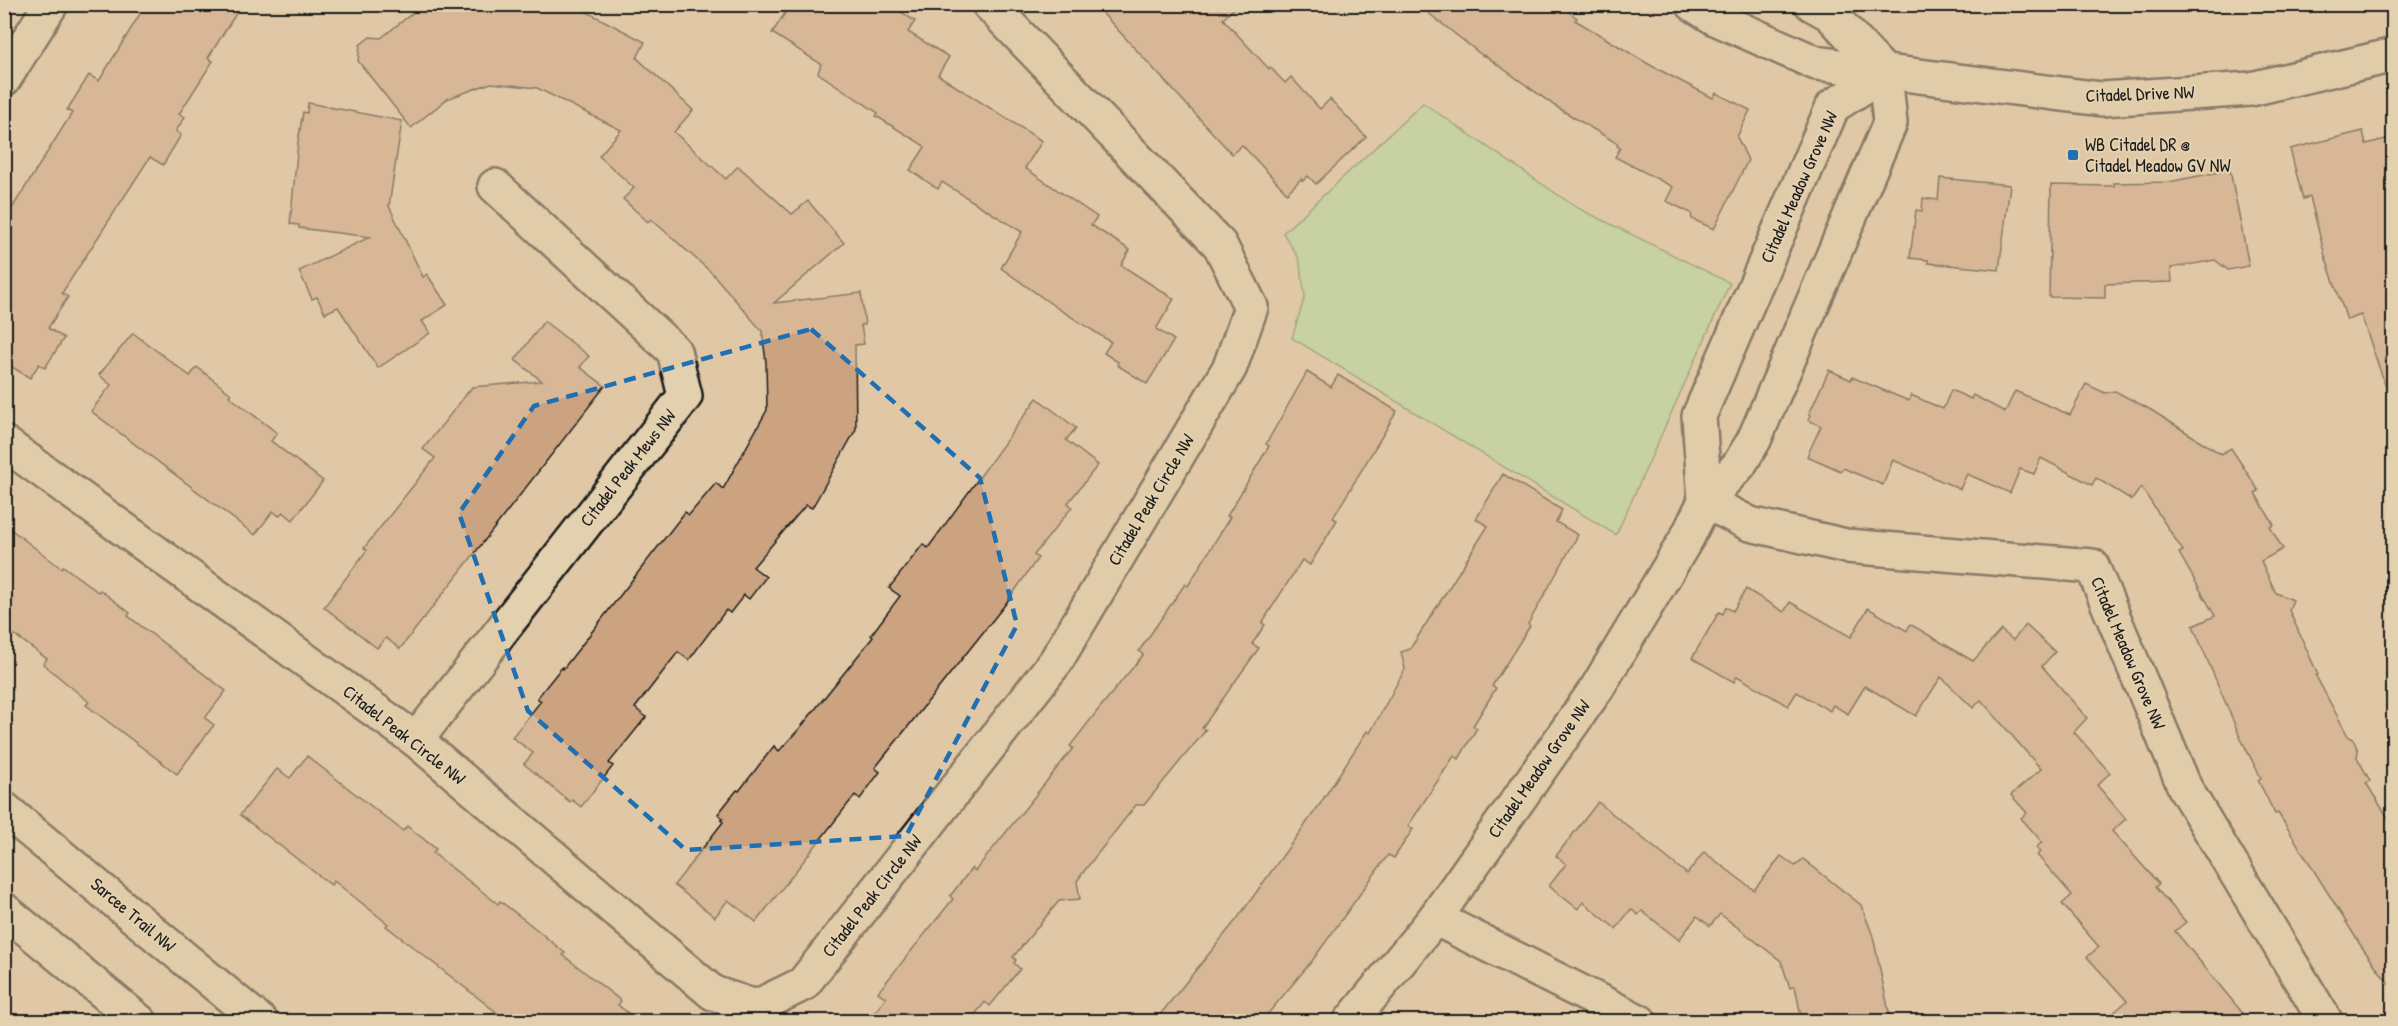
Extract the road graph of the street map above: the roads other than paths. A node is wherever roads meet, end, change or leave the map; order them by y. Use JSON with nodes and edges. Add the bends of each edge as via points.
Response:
{"nodes":[{"id":1,"x":51,"y":4,"type":"edge"},
{"id":2,"x":989,"y":4,"type":"edge"},
{"id":3,"x":1693,"y":4,"type":"edge"},
{"id":4,"x":1812,"y":4,"type":"edge"},
{"id":5,"x":2394,"y":55,"type":"edge"},
{"id":6,"x":1885,"y":73,"type":"junction"},
{"id":7,"x":4,"y":79,"type":"edge"},
{"id":8,"x":495,"y":186,"type":"dead end"},
{"id":9,"x":4,"y":443,"type":"edge"},
{"id":10,"x":1705,"y":501,"type":"junction"},
{"id":11,"x":416,"y":741,"type":"junction"},
{"id":12,"x":4,"y":809,"type":"edge"},
{"id":13,"x":4,"y":910,"type":"edge"},
{"id":14,"x":1435,"y":918,"type":"junction"},
{"id":15,"x":140,"y":1022,"type":"edge"},
{"id":16,"x":261,"y":1022,"type":"edge"},
{"id":17,"x":1350,"y":1022,"type":"edge"},
{"id":18,"x":1640,"y":1022,"type":"edge"},
{"id":19,"x":2326,"y":1022,"type":"edge"}],
"edges":[{"from":1,"to":7,"type":"street"},
{"from":2,"to":11,"type":"street","name":"Citadel Peak Circle NW","via":[[1220,245],[1251,308],[1230,367],[1056,661],[803,984],[756,1007],[712,993]]},
{"from":3,"to":6,"type":"street","name":"Citadel Drive NW","via":[[1715,18],[1816,63]]},
{"from":4,"to":6,"type":"street","via":[[1830,14]]},
{"from":5,"to":6,"type":"street","name":"Citadel Drive NW","via":[[2251,89],[2102,99]]},
{"from":6,"to":10,"type":"street","name":"Citadel Meadow Grove NW","via":[[1890,123],[1754,440],[1739,465]]},
{"from":6,"to":10,"type":"street","name":"Citadel Meadow Grove NW","via":[[1833,106],[1700,416]]},
{"from":8,"to":11,"type":"street","name":"Citadel Peak Mews NW","via":[[674,351],[685,396]]},
{"from":9,"to":11,"type":"street","name":"Citadel Peak Circle NW"},
{"from":10,"to":14,"type":"street","name":"Citadel Meadow Grove NW","via":[[1597,688]]},
{"from":10,"to":19,"type":"street","name":"Citadel Meadow Grove NW","via":[[1750,524],[1846,546],[2092,566],[2185,788]]},
{"from":12,"to":16,"type":"street","name":"Sarcee Trail NW"},
{"from":13,"to":15,"type":"street"},
{"from":14,"to":17,"type":"street","name":"Citadel Meadow Grove NW"},
{"from":14,"to":18,"type":"street"}]}
